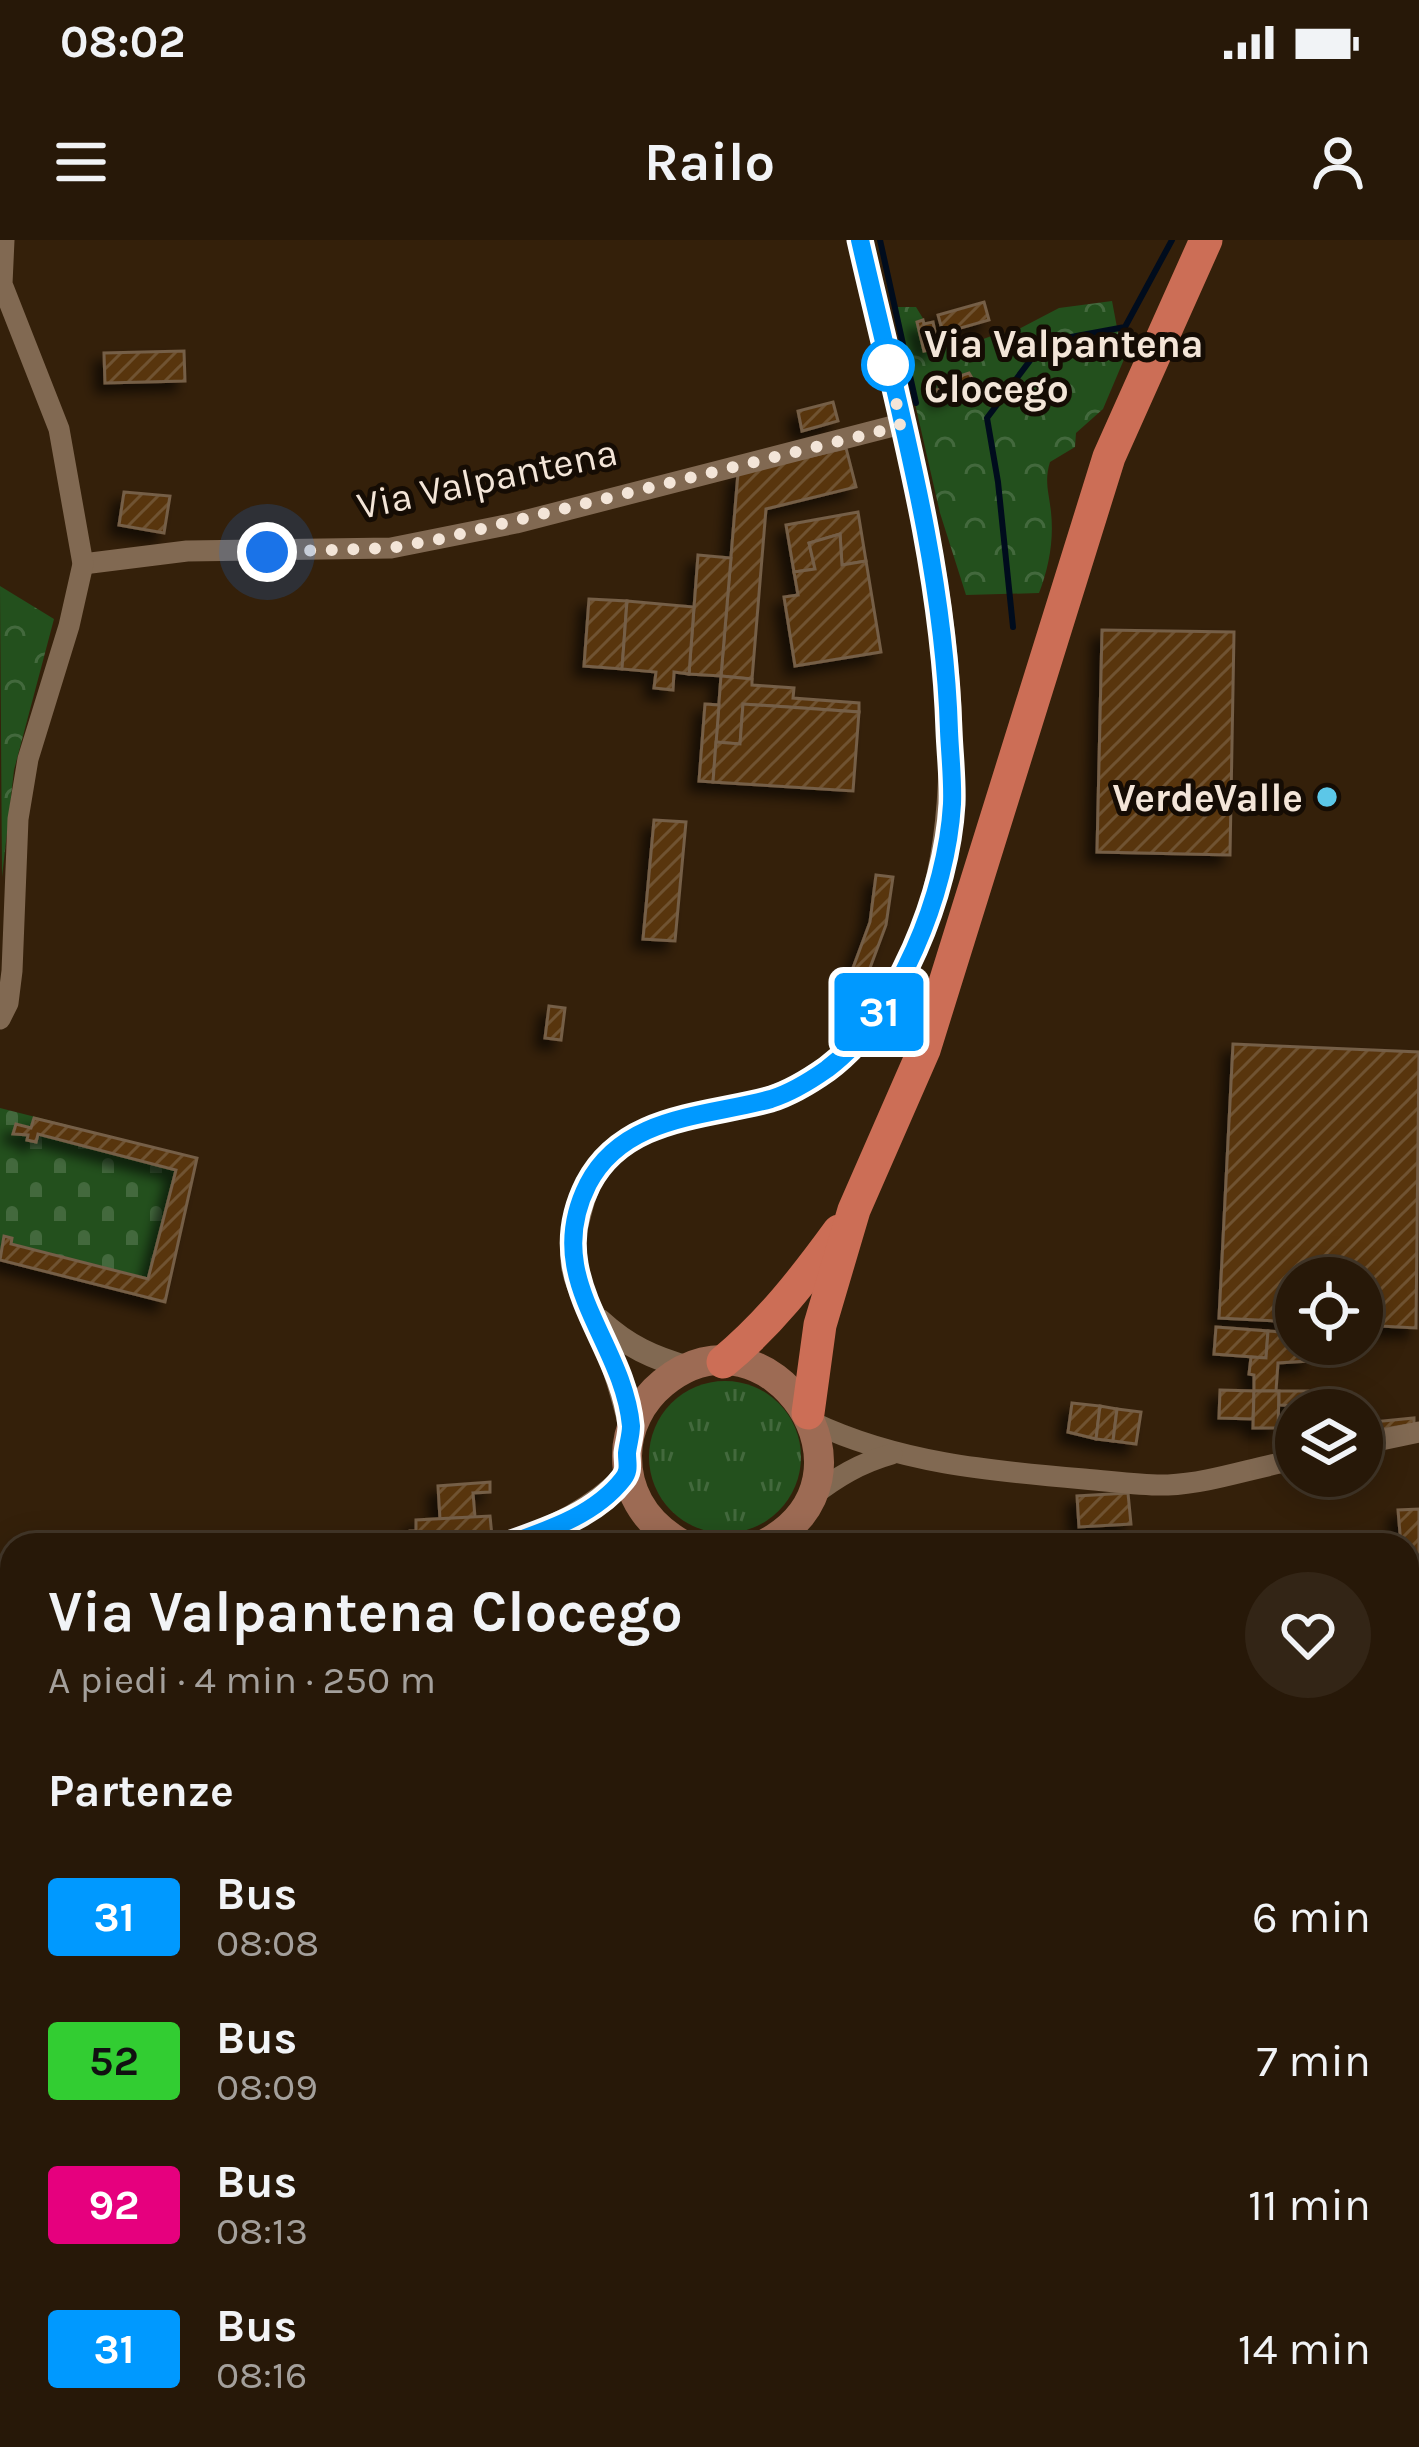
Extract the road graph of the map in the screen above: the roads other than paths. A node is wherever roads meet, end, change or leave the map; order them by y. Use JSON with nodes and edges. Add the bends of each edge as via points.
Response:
{"nodes":[{"id":1,"x":4,"y":240,"type":"edge"},
{"id":2,"x":860,"y":240,"type":"edge"},
{"id":3,"x":1206,"y":240,"type":"edge"},
{"id":4,"x":901,"y":424,"type":"junction"},
{"id":5,"x":83,"y":564,"type":"junction"},
{"id":6,"x":0,"y":1019,"type":"edge"},
{"id":7,"x":854,"y":1210,"type":"junction"},
{"id":8,"x":593,"y":1315,"type":"junction"},
{"id":9,"x":723,"y":1362,"type":"junction"},
{"id":10,"x":689,"y":1368,"type":"junction"},
{"id":11,"x":810,"y":1417,"type":"junction"},
{"id":12,"x":631,"y":1429,"type":"junction"},
{"id":13,"x":1419,"y":1432,"type":"edge"},
{"id":14,"x":1383,"y":1440,"type":"edge"},
{"id":15,"x":893,"y":1454,"type":"junction"},
{"id":16,"x":1275,"y":1464,"type":"edge"},
{"id":17,"x":628,"y":1474,"type":"junction"},
{"id":18,"x":811,"y":1497,"type":"junction"},
{"id":19,"x":575,"y":1517,"type":"junction"},
{"id":20,"x":536,"y":1533,"type":"edge"},
{"id":21,"x":660,"y":1533,"type":"edge"},
{"id":22,"x":664,"y":1533,"type":"edge"},
{"id":23,"x":782,"y":1533,"type":"edge"}],
"edges":[{"from":1,"to":5,"type":"street","via":[[2,284],[59,429]]},
{"from":2,"to":4,"type":"street"},
{"from":3,"to":7,"type":"highway","via":[[1109,457],[923,1050]]},
{"from":4,"to":5,"type":"street","name":"Via Valpantena","via":[[391,548],[187,551]]},
{"from":4,"to":8,"type":"street","via":[[943,635],[949,715],[952,805],[928,914],[873,1022],[830,1066],[772,1098],[648,1129],[608,1157],[587,1185],[575,1231],[572,1265]]},
{"from":5,"to":6,"type":"street","via":[[25,779],[12,971]]},
{"from":7,"to":9,"type":"highway","via":[[803,1281]]},
{"from":7,"to":11,"type":"highway","via":[[820,1325]]},
{"from":8,"to":10,"type":"street","via":[[622,1342]]},
{"from":8,"to":12,"type":"street"},
{"from":9,"to":10,"type":"main road"},
{"from":9,"to":11,"type":"main road","via":[[772,1375]]},
{"from":10,"to":12,"type":"main road","via":[[653,1391]]},
{"from":11,"to":15,"type":"street"},
{"from":11,"to":18,"type":"main road","via":[[820,1460]]},
{"from":12,"to":17,"type":"main road"},
{"from":13,"to":14,"type":"street"},
{"from":15,"to":16,"type":"street","via":[[1167,1485]]},
{"from":15,"to":18,"type":"street"},
{"from":17,"to":19,"type":"street"},
{"from":17,"to":22,"type":"main road"},
{"from":18,"to":23,"type":"main road"},
{"from":19,"to":20,"type":"street"},
{"from":19,"to":21,"type":"street","via":[[610,1511]]}]}
